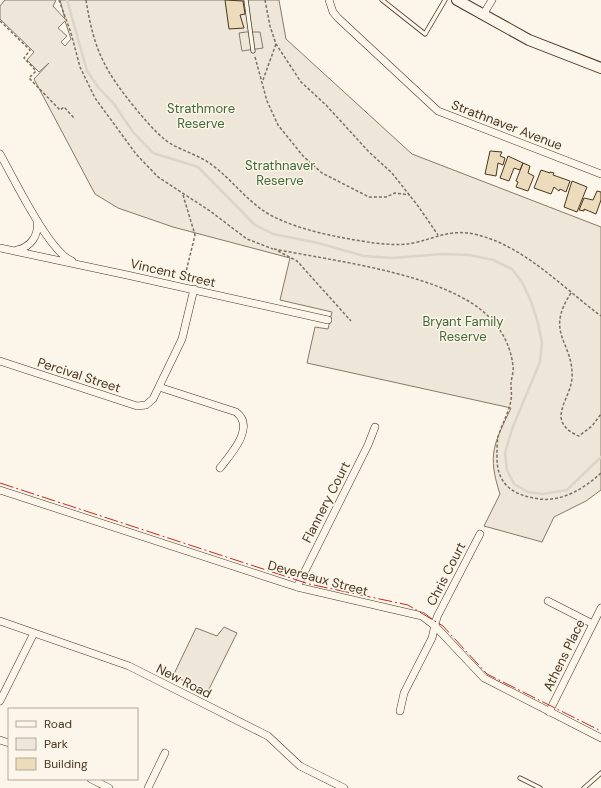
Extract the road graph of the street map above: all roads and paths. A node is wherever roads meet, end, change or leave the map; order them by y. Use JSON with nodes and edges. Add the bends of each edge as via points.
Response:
{"nodes":[{"id":1,"x":59,"y":0,"type":"edge"},
{"id":2,"x":86,"y":0,"type":"edge"},
{"id":3,"x":246,"y":0,"type":"edge"},
{"id":4,"x":265,"y":0,"type":"edge"},
{"id":5,"x":329,"y":0,"type":"edge"},
{"id":6,"x":382,"y":0,"type":"edge"},
{"id":7,"x":445,"y":0,"type":"edge"},
{"id":8,"x":457,"y":0,"type":"edge"},
{"id":9,"x":492,"y":0,"type":"edge"},
{"id":10,"x":483,"y":15,"type":"junction"},
{"id":11,"x":0,"y":21,"type":"edge"},
{"id":12,"x":276,"y":44,"type":"junction"},
{"id":13,"x":253,"y":51,"type":"joint"},
{"id":14,"x":601,"y":68,"type":"edge"},
{"id":15,"x":263,"y":82,"type":"junction"},
{"id":16,"x":75,"y":119,"type":"dead end"},
{"id":17,"x":0,"y":154,"type":"edge"},
{"id":18,"x":601,"y":174,"type":"edge"},
{"id":19,"x":183,"y":194,"type":"junction"},
{"id":20,"x":410,"y":195,"type":"junction"},
{"id":21,"x":36,"y":217,"type":"junction"},
{"id":22,"x":438,"y":236,"type":"junction"},
{"id":23,"x":0,"y":248,"type":"edge"},
{"id":24,"x":274,"y":249,"type":"junction"},
{"id":25,"x":13,"y":251,"type":"junction"},
{"id":26,"x":85,"y":266,"type":"junction"},
{"id":27,"x":184,"y":280,"type":"dead end"},
{"id":28,"x":194,"y":289,"type":"junction"},
{"id":29,"x":571,"y":293,"type":"junction"},
{"id":30,"x":601,"y":316,"type":"edge"},
{"id":31,"x":328,"y":320,"type":"dead end"},
{"id":32,"x":351,"y":321,"type":"dead end"},
{"id":33,"x":0,"y":361,"type":"edge"},
{"id":34,"x":159,"y":387,"type":"junction"},
{"id":35,"x":601,"y":414,"type":"edge"},
{"id":36,"x":375,"y":427,"type":"dead end"},
{"id":37,"x":220,"y":468,"type":"dead end"},
{"id":38,"x":601,"y":473,"type":"edge"},
{"id":39,"x":0,"y":490,"type":"edge"},
{"id":40,"x":480,"y":534,"type":"dead end"},
{"id":41,"x":297,"y":587,"type":"junction"},
{"id":42,"x":548,"y":601,"type":"dead end"},
{"id":43,"x":601,"y":608,"type":"edge"},
{"id":44,"x":0,"y":621,"type":"edge"},
{"id":45,"x":593,"y":624,"type":"junction"},
{"id":46,"x":435,"y":626,"type":"junction"},
{"id":47,"x":34,"y":633,"type":"junction"},
{"id":48,"x":0,"y":701,"type":"edge"},
{"id":49,"x":400,"y":711,"type":"dead end"},
{"id":50,"x":549,"y":712,"type":"junction"},
{"id":51,"x":601,"y":738,"type":"edge"},
{"id":52,"x":165,"y":753,"type":"dead end"},
{"id":53,"x":601,"y":773,"type":"edge"},
{"id":54,"x":520,"y":778,"type":"dead end"},
{"id":55,"x":93,"y":780,"type":"edge"},
{"id":56,"x":109,"y":788,"type":"edge"},
{"id":57,"x":148,"y":788,"type":"edge"},
{"id":58,"x":344,"y":788,"type":"edge"},
{"id":59,"x":540,"y":788,"type":"edge"},
{"id":60,"x":584,"y":788,"type":"edge"}],
"edges":[{"from":1,"to":19,"type":"path","via":[[80,67],[95,98],[136,154],[158,177]]},
{"from":2,"to":22,"type":"path","via":[[100,57],[116,84],[141,115],[171,144],[211,164],[260,209],[295,226],[371,242],[403,244]]},
{"from":3,"to":13,"type":"lane"},
{"from":4,"to":12,"type":"path"},
{"from":5,"to":18,"type":"street","name":"Strathnaver Avenue","via":[[338,18],[438,111]]},
{"from":6,"to":7,"type":"lane","via":[[425,34]]},
{"from":8,"to":10,"type":"main road"},
{"from":9,"to":10,"type":"street"},
{"from":10,"to":14,"type":"main road","via":[[529,40]]},
{"from":11,"to":16,"type":"path","via":[[30,50],[24,58],[36,71],[29,78],[60,110],[64,107]]},
{"from":12,"to":15,"type":"path"},
{"from":12,"to":20,"type":"path","via":[[301,82],[392,173]]},
{"from":13,"to":15,"type":"path"},
{"from":15,"to":20,"type":"path","via":[[267,101],[278,125],[322,173],[369,197],[386,197],[395,193]]},
{"from":17,"to":21,"type":"street"},
{"from":19,"to":24,"type":"path","via":[[247,239]]},
{"from":19,"to":27,"type":"path","via":[[195,235]]},
{"from":20,"to":22,"type":"path"},
{"from":21,"to":25,"type":"street","via":[[38,228],[35,237],[24,249]]},
{"from":21,"to":26,"type":"street","via":[[62,255]]},
{"from":22,"to":29,"type":"path","via":[[459,232],[490,238],[526,258]]},
{"from":23,"to":25,"type":"street","name":"Vincent Street"},
{"from":24,"to":32,"type":"path","via":[[297,261]]},
{"from":24,"to":38,"type":"path","via":[[408,278],[449,291],[471,302],[501,330],[508,344],[513,367],[512,398],[498,438],[496,466],[502,481],[512,491],[545,500],[578,490]]},
{"from":25,"to":26,"type":"street","name":"Vincent Street"},
{"from":26,"to":28,"type":"street","name":"Vincent Street"},
{"from":28,"to":31,"type":"street","name":"Vincent Street"},
{"from":28,"to":34,"type":"street","via":[[182,339]]},
{"from":29,"to":30,"type":"path"},
{"from":29,"to":35,"type":"path","via":[[560,314],[560,327],[571,365],[572,379],[561,418],[564,426],[572,434],[579,436],[592,426]]},
{"from":33,"to":34,"type":"street","name":"Percival Street","via":[[142,407],[150,403]]},
{"from":34,"to":37,"type":"street","via":[[236,412],[243,420],[240,438]]},
{"from":36,"to":41,"type":"street","name":"Flannery Court"},
{"from":39,"to":41,"type":"street","name":"Devereaux Street"},
{"from":40,"to":46,"type":"street","name":"Chris Court"},
{"from":41,"to":46,"type":"street","name":"Devereaux Street","via":[[415,614]]},
{"from":42,"to":45,"type":"street"},
{"from":43,"to":45,"type":"street","name":"Athens Place"},
{"from":44,"to":47,"type":"street","name":"New Road"},
{"from":45,"to":50,"type":"street","name":"Athens Place"},
{"from":46,"to":49,"type":"street","name":"Chris Court","via":[[432,638],[404,693]]},
{"from":46,"to":50,"type":"street","name":"Devereaux Street","via":[[484,678]]},
{"from":47,"to":48,"type":"street"},
{"from":47,"to":58,"type":"street","name":"New Road","via":[[129,666],[268,736],[300,766]]},
{"from":50,"to":51,"type":"street","name":"Devereaux Street"},
{"from":52,"to":57,"type":"street"},
{"from":53,"to":60,"type":"lane"},
{"from":54,"to":59,"type":"lane"},
{"from":55,"to":56,"type":"street"}]}
